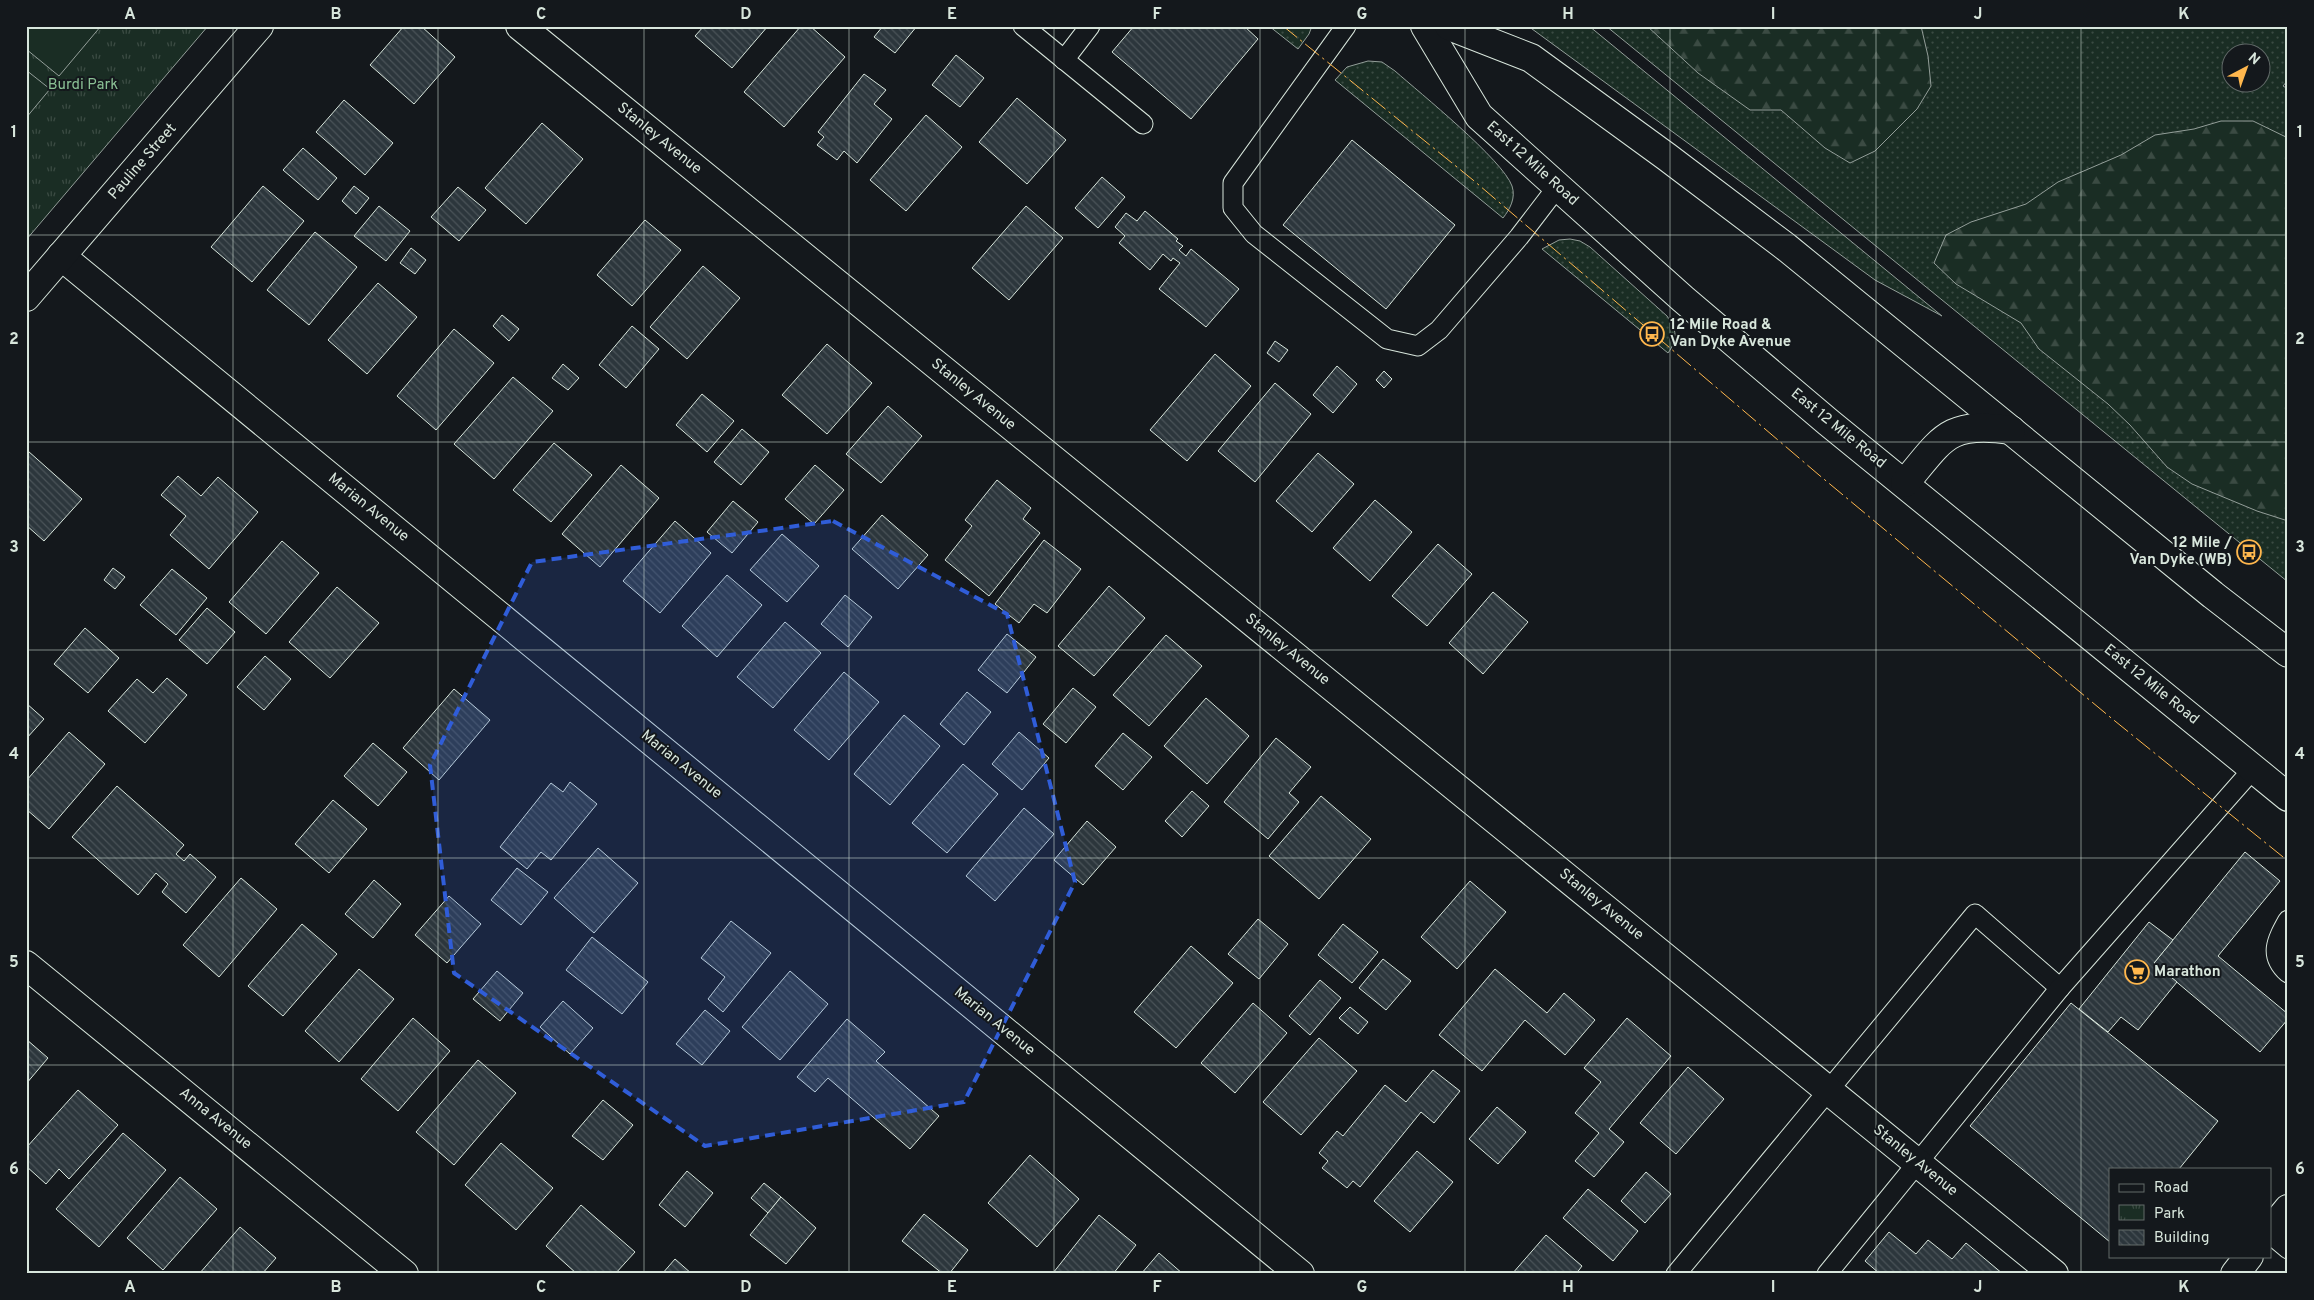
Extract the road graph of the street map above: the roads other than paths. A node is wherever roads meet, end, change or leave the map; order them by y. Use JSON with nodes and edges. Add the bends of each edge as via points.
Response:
{"nodes":[{"id":1,"x":259,"y":26,"type":"edge"},
{"id":2,"x":520,"y":26,"type":"edge"},
{"id":3,"x":1023,"y":26,"type":"edge"},
{"id":4,"x":1090,"y":26,"type":"edge"},
{"id":5,"x":1346,"y":26,"type":"edge"},
{"id":6,"x":1425,"y":26,"type":"edge"},
{"id":7,"x":1449,"y":26,"type":"edge"},
{"id":8,"x":1064,"y":60,"type":"junction"},
{"id":9,"x":1144,"y":124,"type":"dead end"},
{"id":10,"x":1558,"y":186,"type":"junction"},
{"id":11,"x":61,"y":256,"type":"junction"},
{"id":12,"x":26,"y":297,"type":"edge"},
{"id":13,"x":2011,"y":430,"type":"junction"},
{"id":14,"x":1905,"y":483,"type":"junction"},
{"id":15,"x":2288,"y":653,"type":"edge"},
{"id":16,"x":2253,"y":769,"type":"junction"},
{"id":17,"x":2288,"y":797,"type":"edge"},
{"id":18,"x":2288,"y":920,"type":"edge"},
{"id":19,"x":26,"y":965,"type":"edge"},
{"id":20,"x":2288,"y":973,"type":"edge"},
{"id":21,"x":2060,"y":988,"type":"junction"},
{"id":22,"x":1830,"y":1091,"type":"junction"},
{"id":23,"x":1918,"y":1163,"type":"junction"},
{"id":24,"x":2288,"y":1209,"type":"edge"},
{"id":25,"x":2272,"y":1229,"type":"edge"},
{"id":26,"x":2272,"y":1234,"type":"edge"},
{"id":27,"x":2288,"y":1248,"type":"edge"},
{"id":28,"x":2247,"y":1258,"type":"edge"},
{"id":29,"x":404,"y":1274,"type":"edge"},
{"id":30,"x":1300,"y":1274,"type":"edge"},
{"id":31,"x":1676,"y":1274,"type":"edge"},
{"id":32,"x":1827,"y":1274,"type":"edge"},
{"id":33,"x":2054,"y":1274,"type":"edge"},
{"id":34,"x":2235,"y":1274,"type":"edge"}],
"edges":[{"from":1,"to":11,"type":"street","name":"Pauline Street"},
{"from":2,"to":22,"type":"street","name":"Stanley Avenue"},
{"from":3,"to":8,"type":"lane"},
{"from":4,"to":8,"type":"lane"},
{"from":5,"to":10,"type":"lane","via":[[1233,183],[1233,208],[1254,234],[1387,339],[1418,346],[1439,330]]},
{"from":6,"to":10,"type":"street","name":"East 12 Mile Road","via":[[1480,116]]},
{"from":7,"to":13,"type":"street","via":[[1531,58],[1786,246]]},
{"from":8,"to":9,"type":"lane"},
{"from":10,"to":14,"type":"street","name":"East 12 Mile Road","via":[[1682,299]]},
{"from":11,"to":12,"type":"street","name":"Pauline Street"},
{"from":11,"to":30,"type":"street","name":"Marian Avenue"},
{"from":13,"to":14,"type":"street","via":[[1983,426],[1962,429],[1941,440]]},
{"from":13,"to":15,"type":"street"},
{"from":14,"to":16,"type":"street","name":"East 12 Mile Road"},
{"from":16,"to":17,"type":"street","name":"East 12 Mile Road"},
{"from":16,"to":21,"type":"lane"},
{"from":18,"to":20,"type":"lane","via":[[2275,953],[2280,966]]},
{"from":19,"to":29,"type":"street","name":"Anna Avenue"},
{"from":21,"to":22,"type":"lane","via":[[1975,914]]},
{"from":21,"to":23,"type":"lane"},
{"from":22,"to":23,"type":"street","name":"Stanley Avenue"},
{"from":22,"to":31,"type":"lane"},
{"from":23,"to":32,"type":"lane"},
{"from":23,"to":33,"type":"street","name":"Stanley Avenue"},
{"from":24,"to":25,"type":"street"},
{"from":26,"to":27,"type":"lane"},
{"from":28,"to":34,"type":"street"}]}
